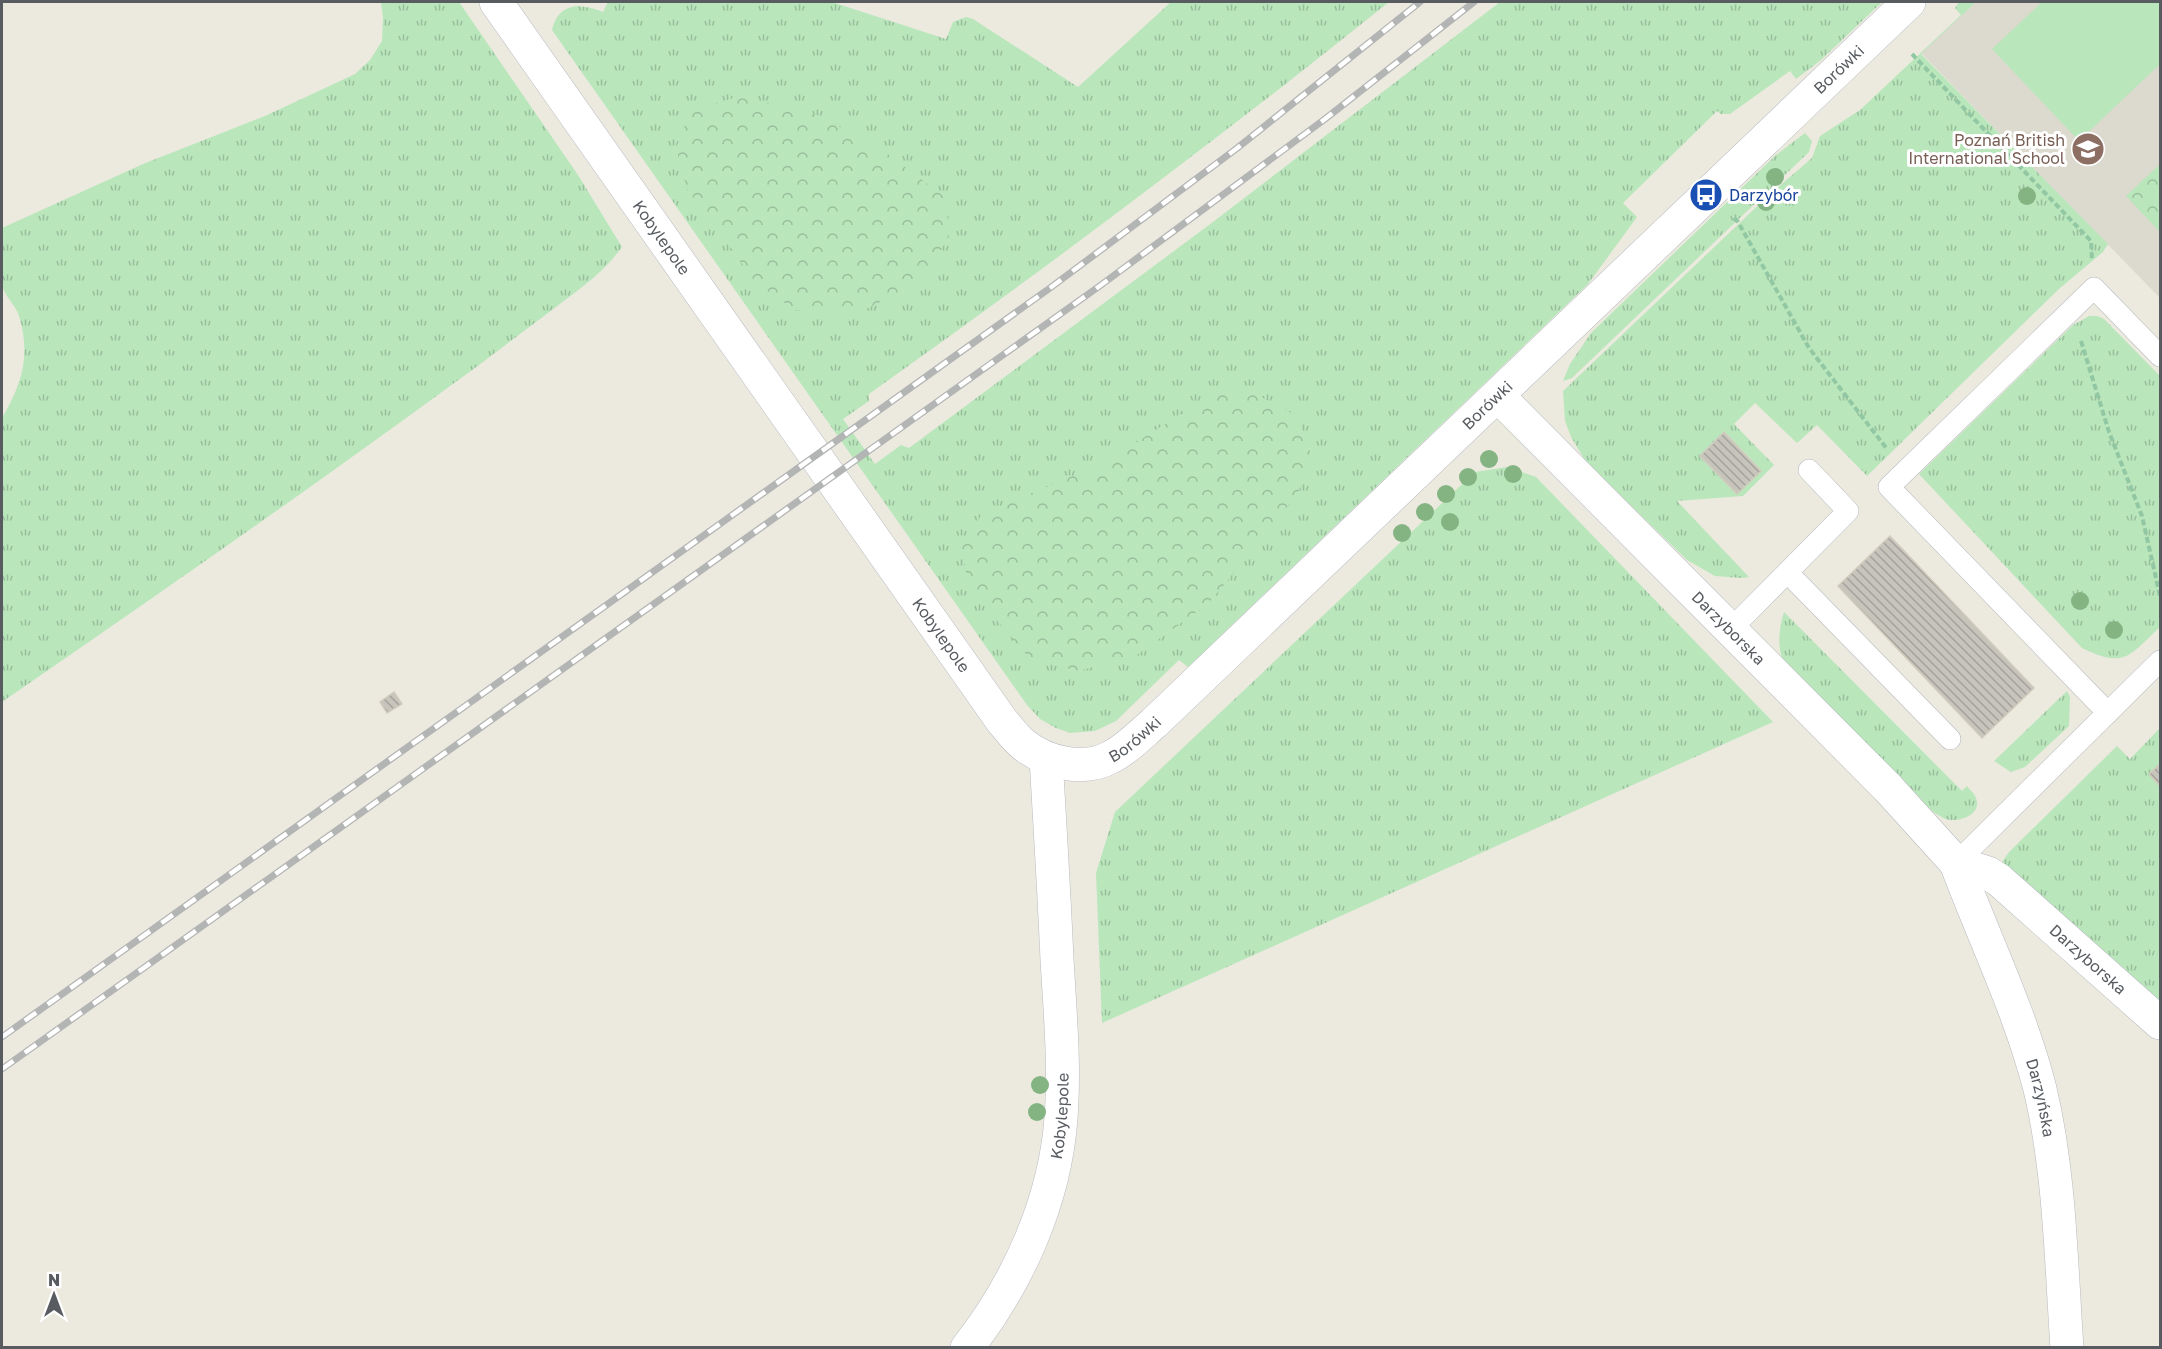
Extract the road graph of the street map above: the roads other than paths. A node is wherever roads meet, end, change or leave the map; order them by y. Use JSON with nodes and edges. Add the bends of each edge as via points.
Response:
{"nodes":[{"id":1,"x":496,"y":2,"type":"edge"},
{"id":2,"x":1909,"y":2,"type":"edge"},
{"id":3,"x":2160,"y":356,"type":"edge"},
{"id":4,"x":1497,"y":396,"type":"junction"},
{"id":5,"x":1809,"y":470,"type":"dead end"},
{"id":6,"x":1788,"y":573,"type":"junction"},
{"id":7,"x":1730,"y":630,"type":"junction"},
{"id":8,"x":2160,"y":661,"type":"edge"},
{"id":9,"x":2108,"y":713,"type":"junction"},
{"id":10,"x":1950,"y":739,"type":"dead end"},
{"id":11,"x":1046,"y":758,"type":"junction"},
{"id":12,"x":1956,"y":863,"type":"junction"},
{"id":13,"x":2160,"y":1023,"type":"edge"},
{"id":14,"x":967,"y":1347,"type":"edge"},
{"id":15,"x":2067,"y":1347,"type":"edge"}],
"edges":[{"from":1,"to":11,"type":"street","name":"Kobylepole","via":[[1002,721],[1023,745]]},
{"from":2,"to":4,"type":"street","name":"Borówki"},
{"from":3,"to":9,"type":"lane","via":[[2094,288],[1889,487]]},
{"from":4,"to":7,"type":"street","name":"Darzyborska"},
{"from":4,"to":11,"type":"street","name":"Borówki","via":[[1121,752],[1089,764]]},
{"from":5,"to":6,"type":"lane","via":[[1848,511]]},
{"from":6,"to":7,"type":"lane"},
{"from":6,"to":10,"type":"lane"},
{"from":7,"to":12,"type":"street","name":"Darzyborska","via":[[1888,788]]},
{"from":8,"to":9,"type":"lane"},
{"from":9,"to":12,"type":"lane"},
{"from":11,"to":14,"type":"street","name":"Kobylepole","via":[[1062,1057],[1058,1142],[1049,1189],[1025,1253],[996,1306]]},
{"from":12,"to":13,"type":"street","name":"Darzyborska","via":[[2000,880]]},
{"from":12,"to":15,"type":"street","name":"Darzyńska","via":[[2020,1023],[2040,1092],[2055,1179]]}]}
